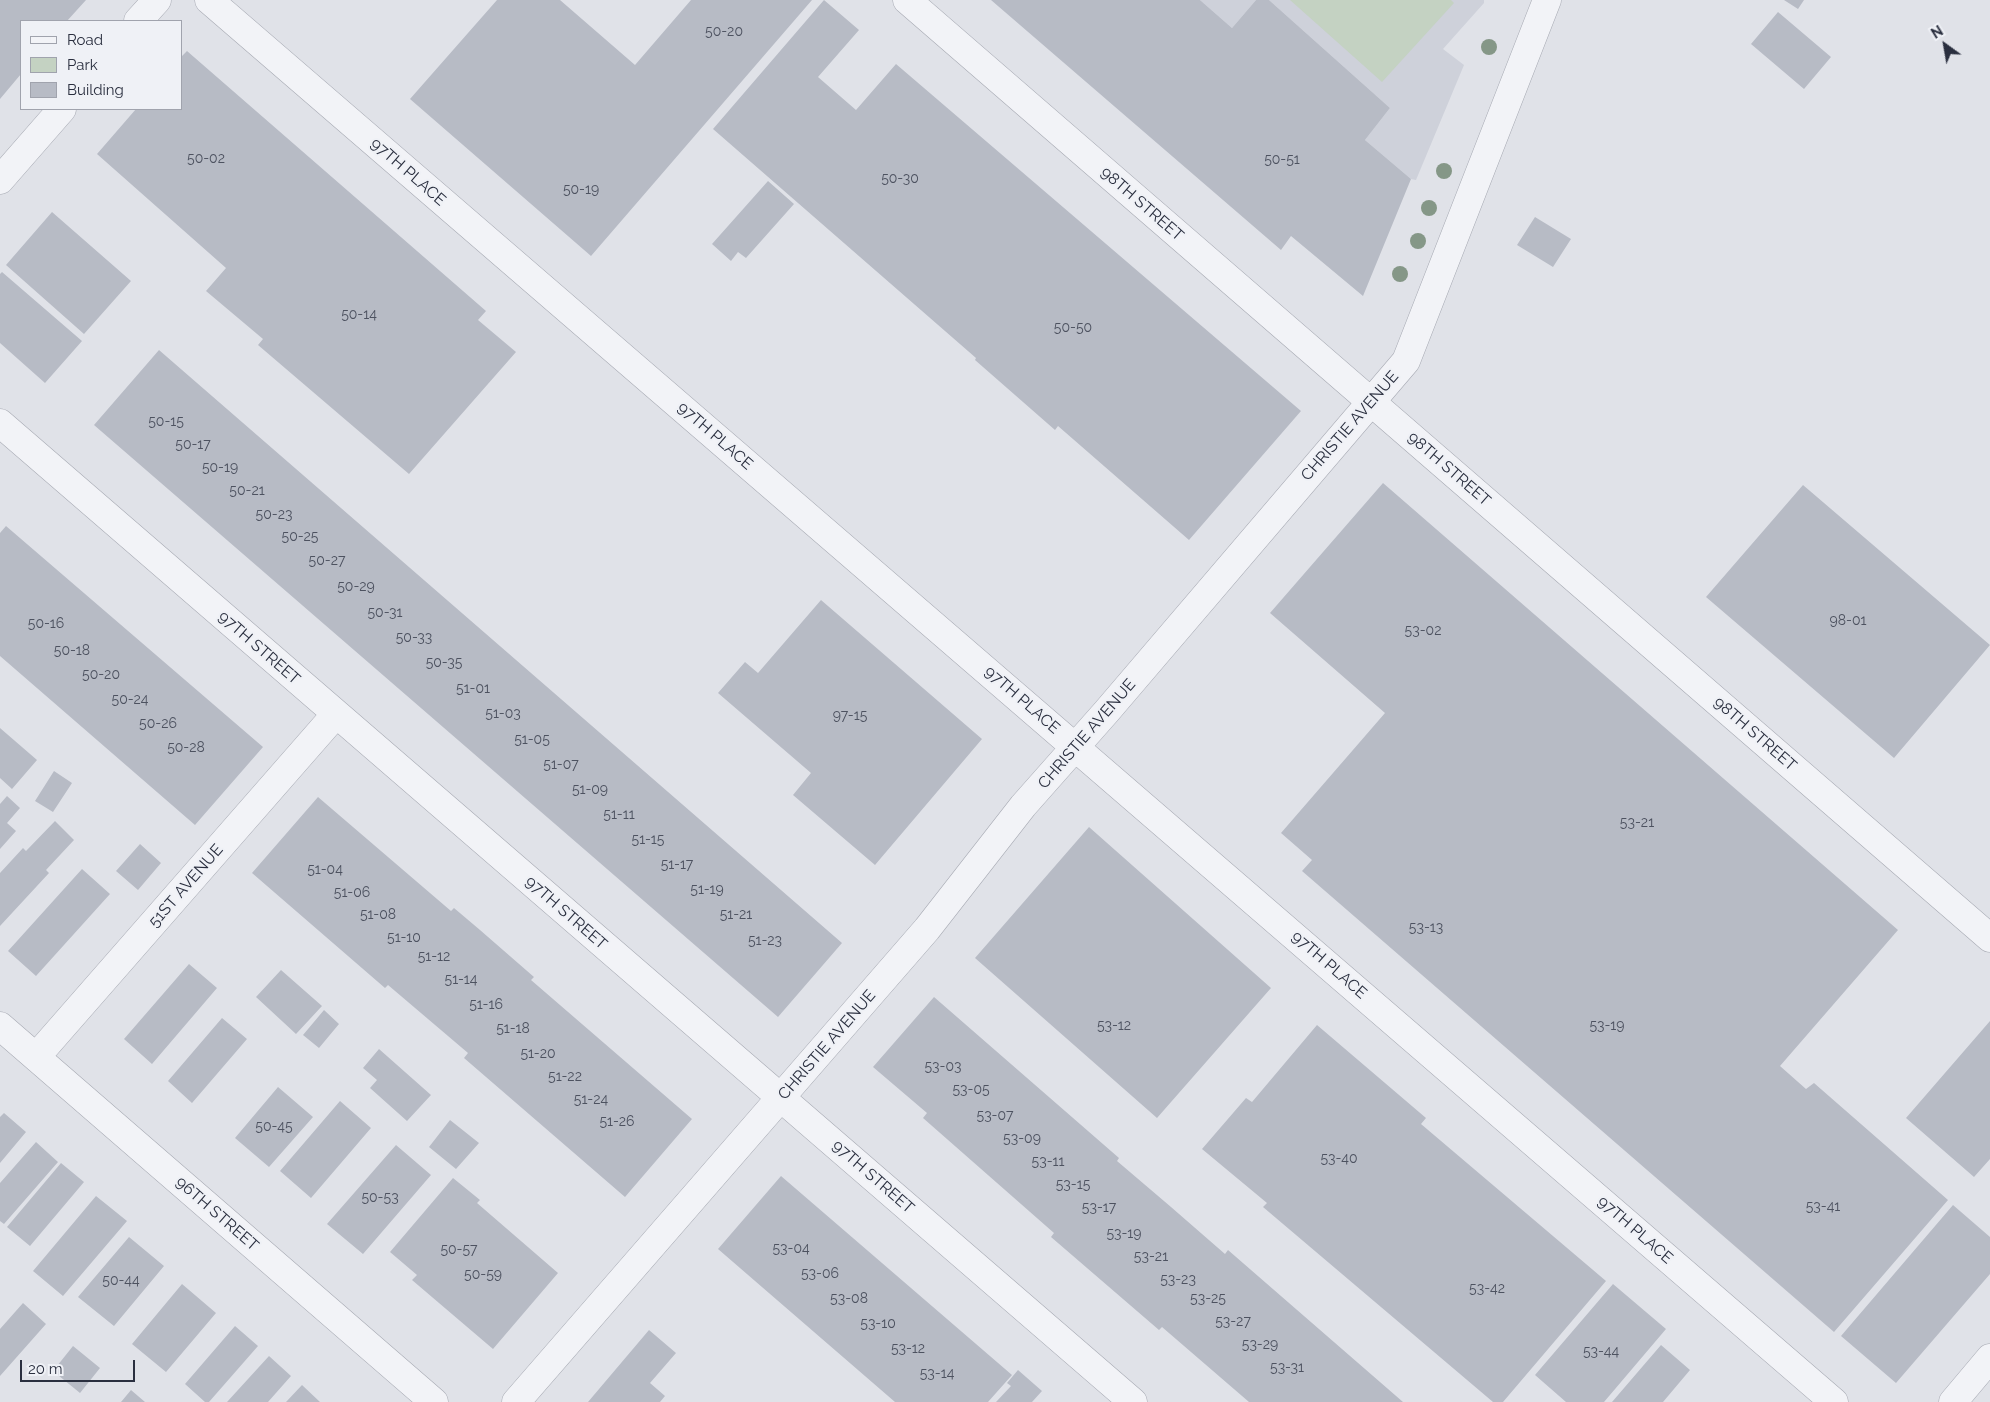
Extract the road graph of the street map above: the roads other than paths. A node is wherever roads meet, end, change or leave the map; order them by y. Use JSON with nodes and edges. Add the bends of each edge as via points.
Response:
{"nodes":[{"id":1,"x":157,"y":0,"type":"edge"},
{"id":2,"x":209,"y":0,"type":"edge"},
{"id":3,"x":907,"y":0,"type":"edge"},
{"id":4,"x":1547,"y":0,"type":"edge"},
{"id":5,"x":139,"y":20,"type":"edge"},
{"id":6,"x":61,"y":110,"type":"edge"},
{"id":7,"x":0,"y":180,"type":"edge"},
{"id":8,"x":1371,"y":402,"type":"junction"},
{"id":9,"x":0,"y":423,"type":"edge"},
{"id":10,"x":336,"y":714,"type":"junction"},
{"id":11,"x":1076,"y":747,"type":"junction"},
{"id":12,"x":1990,"y":938,"type":"edge"},
{"id":13,"x":0,"y":1026,"type":"edge"},
{"id":14,"x":36,"y":1057,"type":"junction"},
{"id":15,"x":781,"y":1098,"type":"junction"},
{"id":16,"x":1990,"y":1358,"type":"edge"},
{"id":17,"x":434,"y":1402,"type":"edge"},
{"id":18,"x":516,"y":1402,"type":"edge"},
{"id":19,"x":1133,"y":1402,"type":"edge"},
{"id":20,"x":1834,"y":1402,"type":"edge"},
{"id":21,"x":1953,"y":1402,"type":"edge"}],
"edges":[{"from":1,"to":5,"type":"street"},
{"from":2,"to":11,"type":"street","name":"97TH PLACE"},
{"from":3,"to":8,"type":"street","name":"98TH STREET"},
{"from":4,"to":8,"type":"street","name":"CHRISTIE AVENUE","via":[[1406,361]]},
{"from":6,"to":7,"type":"street"},
{"from":8,"to":11,"type":"street","name":"CHRISTIE AVENUE"},
{"from":8,"to":12,"type":"street","name":"98TH STREET"},
{"from":9,"to":10,"type":"street","name":"97TH STREET"},
{"from":10,"to":14,"type":"street","name":"51ST AVENUE"},
{"from":10,"to":15,"type":"street","name":"97TH STREET"},
{"from":11,"to":15,"type":"street","name":"CHRISTIE AVENUE","via":[[1023,806],[927,929]]},
{"from":11,"to":20,"type":"street","name":"97TH PLACE"},
{"from":13,"to":14,"type":"street","name":"96TH STREET"},
{"from":14,"to":17,"type":"street","name":"96TH STREET"},
{"from":15,"to":18,"type":"street","name":"CHRISTIE AVENUE"},
{"from":15,"to":19,"type":"street","name":"97TH STREET"},
{"from":16,"to":21,"type":"street"}]}
